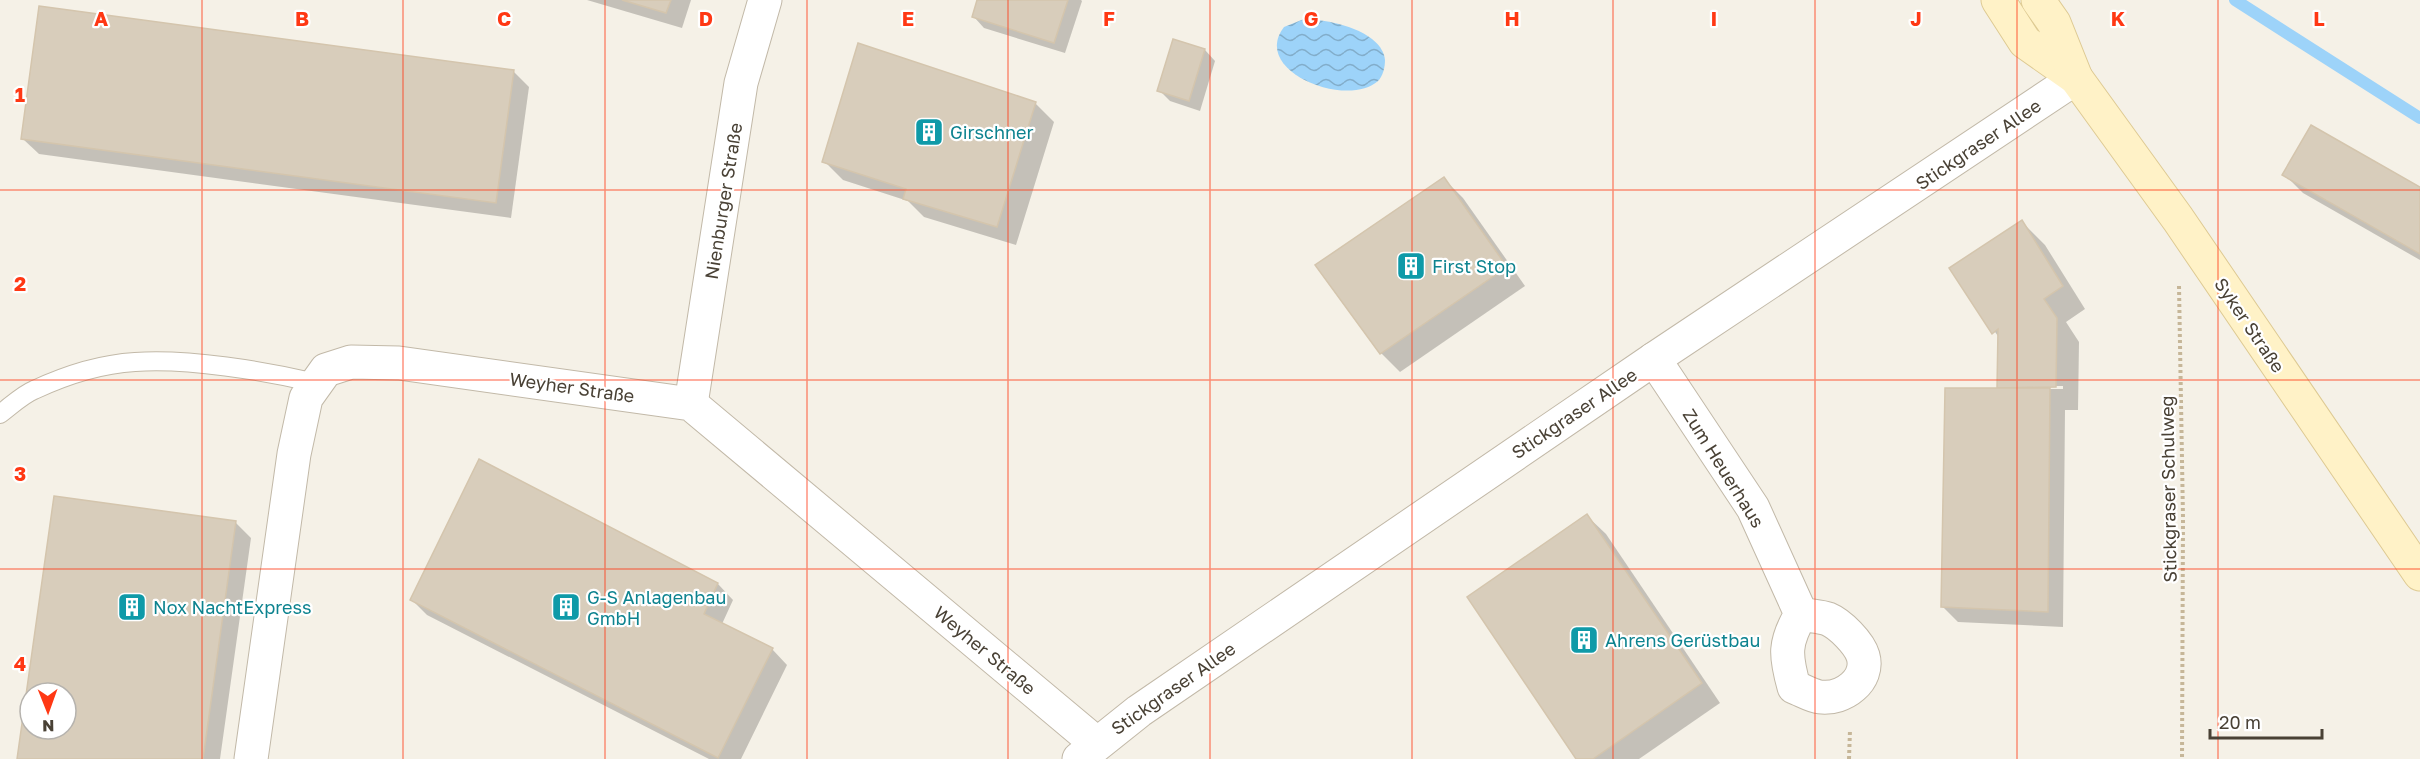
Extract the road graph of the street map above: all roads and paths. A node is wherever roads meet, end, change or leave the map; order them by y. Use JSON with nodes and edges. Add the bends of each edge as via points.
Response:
{"nodes":[{"id":1,"x":765,"y":0,"type":"edge"},
{"id":2,"x":1998,"y":0,"type":"edge"},
{"id":3,"x":2038,"y":0,"type":"edge"},
{"id":4,"x":2076,"y":78,"type":"junction"},
{"id":5,"x":2179,"y":279,"type":"dead end"},
{"id":6,"x":1654,"y":359,"type":"junction"},
{"id":7,"x":316,"y":383,"type":"junction"},
{"id":8,"x":692,"y":404,"type":"junction"},
{"id":9,"x":0,"y":414,"type":"edge"},
{"id":10,"x":2420,"y":574,"type":"edge"},
{"id":11,"x":1801,"y":614,"type":"dead end"},
{"id":12,"x":1088,"y":751,"type":"edge"},
{"id":13,"x":251,"y":759,"type":"edge"},
{"id":14,"x":2182,"y":759,"type":"edge"}],
"edges":[{"from":1,"to":8,"type":"street","name":"Nienburger Straße","via":[[741,83]]},
{"from":2,"to":4,"type":"main road","name":"Syker Straße","via":[[2025,42]]},
{"from":3,"to":4,"type":"main road","name":"Syker Straße","via":[[2054,23]]},
{"from":4,"to":6,"type":"street","name":"Stickgraser Allee"},
{"from":4,"to":10,"type":"main road","name":"Syker Straße"},
{"from":5,"to":14,"type":"path","name":"Stickgraser Schulweg"},
{"from":6,"to":11,"type":"street","name":"Zum Heuerhaus","via":[[1754,508]]},
{"from":6,"to":12,"type":"street","name":"Stickgraser Allee","via":[[1139,711]]},
{"from":7,"to":8,"type":"street","name":"Weyher Straße","via":[[326,370],[351,362],[399,363]]},
{"from":7,"to":9,"type":"lane","via":[[223,368],[135,362],[84,371],[32,391]]},
{"from":7,"to":13,"type":"street","name":"Weyher Straße","via":[[306,398],[294,454]]},
{"from":8,"to":12,"type":"street","name":"Weyher Straße"}]}
